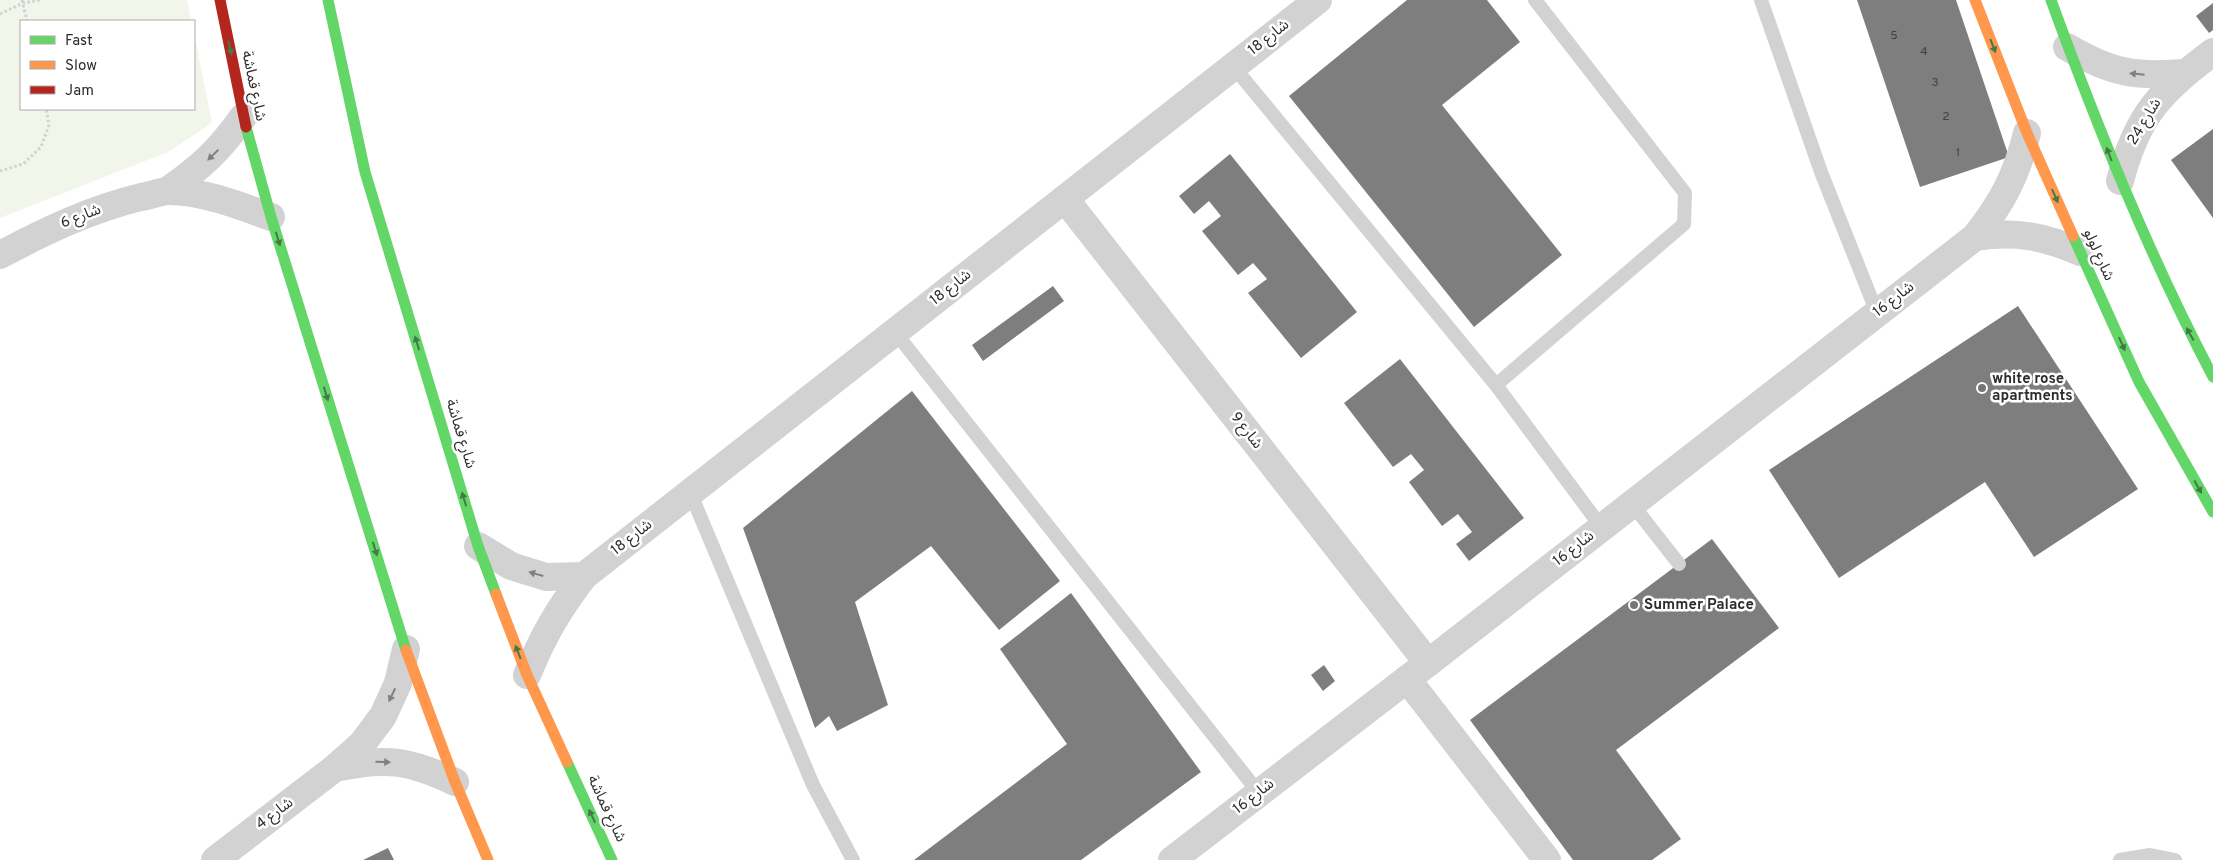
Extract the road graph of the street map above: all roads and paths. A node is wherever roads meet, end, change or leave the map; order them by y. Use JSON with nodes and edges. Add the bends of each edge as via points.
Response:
{"nodes":[{"id":1,"x":41,"y":0,"type":"edge"},
{"id":2,"x":220,"y":0,"type":"edge"},
{"id":3,"x":328,"y":0,"type":"edge"},
{"id":4,"x":1318,"y":0,"type":"edge"},
{"id":5,"x":1535,"y":0,"type":"edge"},
{"id":6,"x":1761,"y":0,"type":"edge"},
{"id":7,"x":1975,"y":0,"type":"edge"},
{"id":8,"x":2051,"y":0,"type":"edge"},
{"id":9,"x":22,"y":2,"type":"edge"},
{"id":10,"x":0,"y":14,"type":"edge"},
{"id":11,"x":27,"y":20,"type":"edge"},
{"id":12,"x":2068,"y":47,"type":"junction"},
{"id":13,"x":2213,"y":52,"type":"edge"},
{"id":14,"x":1233,"y":66,"type":"junction"},
{"id":15,"x":2186,"y":72,"type":"junction"},
{"id":16,"x":46,"y":110,"type":"edge"},
{"id":17,"x":243,"y":117,"type":"junction"},
{"id":18,"x":2027,"y":133,"type":"junction"},
{"id":19,"x":0,"y":171,"type":"edge"},
{"id":20,"x":2120,"y":181,"type":"junction"},
{"id":21,"x":167,"y":192,"type":"junction"},
{"id":22,"x":1065,"y":199,"type":"junction"},
{"id":23,"x":271,"y":217,"type":"junction"},
{"id":24,"x":1975,"y":237,"type":"junction"},
{"id":25,"x":2080,"y":252,"type":"junction"},
{"id":26,"x":0,"y":255,"type":"edge"},
{"id":27,"x":1877,"y":313,"type":"junction"},
{"id":28,"x":895,"y":332,"type":"junction"},
{"id":29,"x":2213,"y":377,"type":"edge"},
{"id":30,"x":1496,"y":385,"type":"junction"},
{"id":31,"x":690,"y":492,"type":"junction"},
{"id":32,"x":1632,"y":504,"type":"junction"},
{"id":33,"x":2213,"y":512,"type":"edge"},
{"id":34,"x":1602,"y":528,"type":"junction"},
{"id":35,"x":478,"y":546,"type":"junction"},
{"id":36,"x":1679,"y":564,"type":"dead end"},
{"id":37,"x":584,"y":576,"type":"junction"},
{"id":38,"x":406,"y":649,"type":"junction"},
{"id":39,"x":1418,"y":671,"type":"junction"},
{"id":40,"x":527,"y":675,"type":"junction"},
{"id":41,"x":336,"y":768,"type":"junction"},
{"id":42,"x":454,"y":782,"type":"junction"},
{"id":43,"x":1259,"y":793,"type":"junction"},
{"id":44,"x":216,"y":860,"type":"edge"},
{"id":45,"x":488,"y":860,"type":"edge"},
{"id":46,"x":612,"y":860,"type":"edge"},
{"id":47,"x":853,"y":860,"type":"edge"},
{"id":48,"x":1172,"y":860,"type":"edge"},
{"id":49,"x":1547,"y":860,"type":"edge"},
{"id":50,"x":2120,"y":860,"type":"edge"},
{"id":51,"x":2175,"y":860,"type":"edge"}],
"edges":[{"from":1,"to":9,"type":"path"},
{"from":2,"to":17,"type":"street","name":"شارع قماشة","one_way":true},
{"from":35,"to":3,"type":"street","name":"شارع قماشة","one_way":true,"via":[[365,172]]},
{"from":4,"to":14,"type":"street","name":"شارع 18"},
{"from":5,"to":30,"type":"lane","via":[[1685,193],[1684,224]]},
{"from":6,"to":27,"type":"lane","via":[[1821,172]]},
{"from":7,"to":18,"type":"street","name":"شارع لولو","one_way":true},
{"from":8,"to":12,"type":"street"},
{"from":9,"to":10,"type":"path"},
{"from":9,"to":11,"type":"path"},
{"from":15,"to":12,"type":"street","name":"شارع 24","one_way":true,"via":[[2155,76],[2124,72],[2094,62]]},
{"from":20,"to":12,"type":"street","one_way":true},
{"from":13,"to":15,"type":"street","name":"شارع 24"},
{"from":14,"to":22,"type":"street","name":"شارع 18"},
{"from":14,"to":30,"type":"lane"},
{"from":15,"to":20,"type":"street","name":"شارع 24","via":[[2162,94],[2142,120],[2128,150]]},
{"from":16,"to":19,"type":"path","via":[[49,125],[41,147],[23,164]]},
{"from":17,"to":21,"type":"street","name":"شارع 6","one_way":true,"via":[[222,146]]},
{"from":17,"to":23,"type":"street","name":"شارع قماشة"},
{"from":18,"to":24,"type":"street","name":"شارع 16","via":[[2009,189]]},
{"from":18,"to":25,"type":"street","name":"شارع لولو","one_way":true},
{"from":29,"to":20,"type":"street","one_way":true,"via":[[2184,324]]},
{"from":21,"to":23,"type":"street","name":"شارع 6","via":[[237,204]]},
{"from":21,"to":26,"type":"street","name":"شارع 6","via":[[124,201],[81,216]]},
{"from":22,"to":28,"type":"street","name":"شارع 18"},
{"from":22,"to":39,"type":"street","name":"شارع 9"},
{"from":23,"to":38,"type":"street","name":"شارع قماشة","one_way":true},
{"from":24,"to":25,"type":"street","name":"شارع 16","via":[[2002,233],[2028,235],[2055,241]]},
{"from":24,"to":27,"type":"street","name":"شارع 16"},
{"from":25,"to":33,"type":"street","name":"شارع لولو","one_way":true,"via":[[2139,382]]},
{"from":27,"to":32,"type":"street","name":"شارع 16"},
{"from":28,"to":31,"type":"street","name":"شارع 18"},
{"from":28,"to":43,"type":"lane"},
{"from":30,"to":34,"type":"lane"},
{"from":31,"to":37,"type":"street","name":"شارع 18"},
{"from":31,"to":47,"type":"lane","via":[[813,785]]},
{"from":32,"to":34,"type":"street","name":"شارع 16"},
{"from":32,"to":36,"type":"lane"},
{"from":34,"to":39,"type":"street","name":"شارع 16"},
{"from":37,"to":35,"type":"street","one_way":true,"via":[[546,577],[510,566]]},
{"from":40,"to":35,"type":"street","name":"شارع قماشة","one_way":true},
{"from":37,"to":40,"type":"street","name":"شارع 18","via":[[542,639]]},
{"from":38,"to":41,"type":"street","name":"شارع 4","one_way":true,"via":[[398,683],[383,716],[362,744]]},
{"from":38,"to":42,"type":"street","name":"شارع قماشة"},
{"from":39,"to":43,"type":"street","name":"شارع 16"},
{"from":39,"to":49,"type":"street","name":"شارع 9"},
{"from":46,"to":40,"type":"street","name":"شارع قماشة","one_way":true},
{"from":41,"to":42,"type":"street","name":"شارع 4","one_way":true,"via":[[366,761],[397,762],[427,769]]},
{"from":41,"to":44,"type":"street","name":"شارع 4"},
{"from":42,"to":45,"type":"street","name":"شارع قماشة"},
{"from":43,"to":48,"type":"street","name":"شارع 16"},
{"from":50,"to":51,"type":"lane","via":[[2150,855]]}]}
